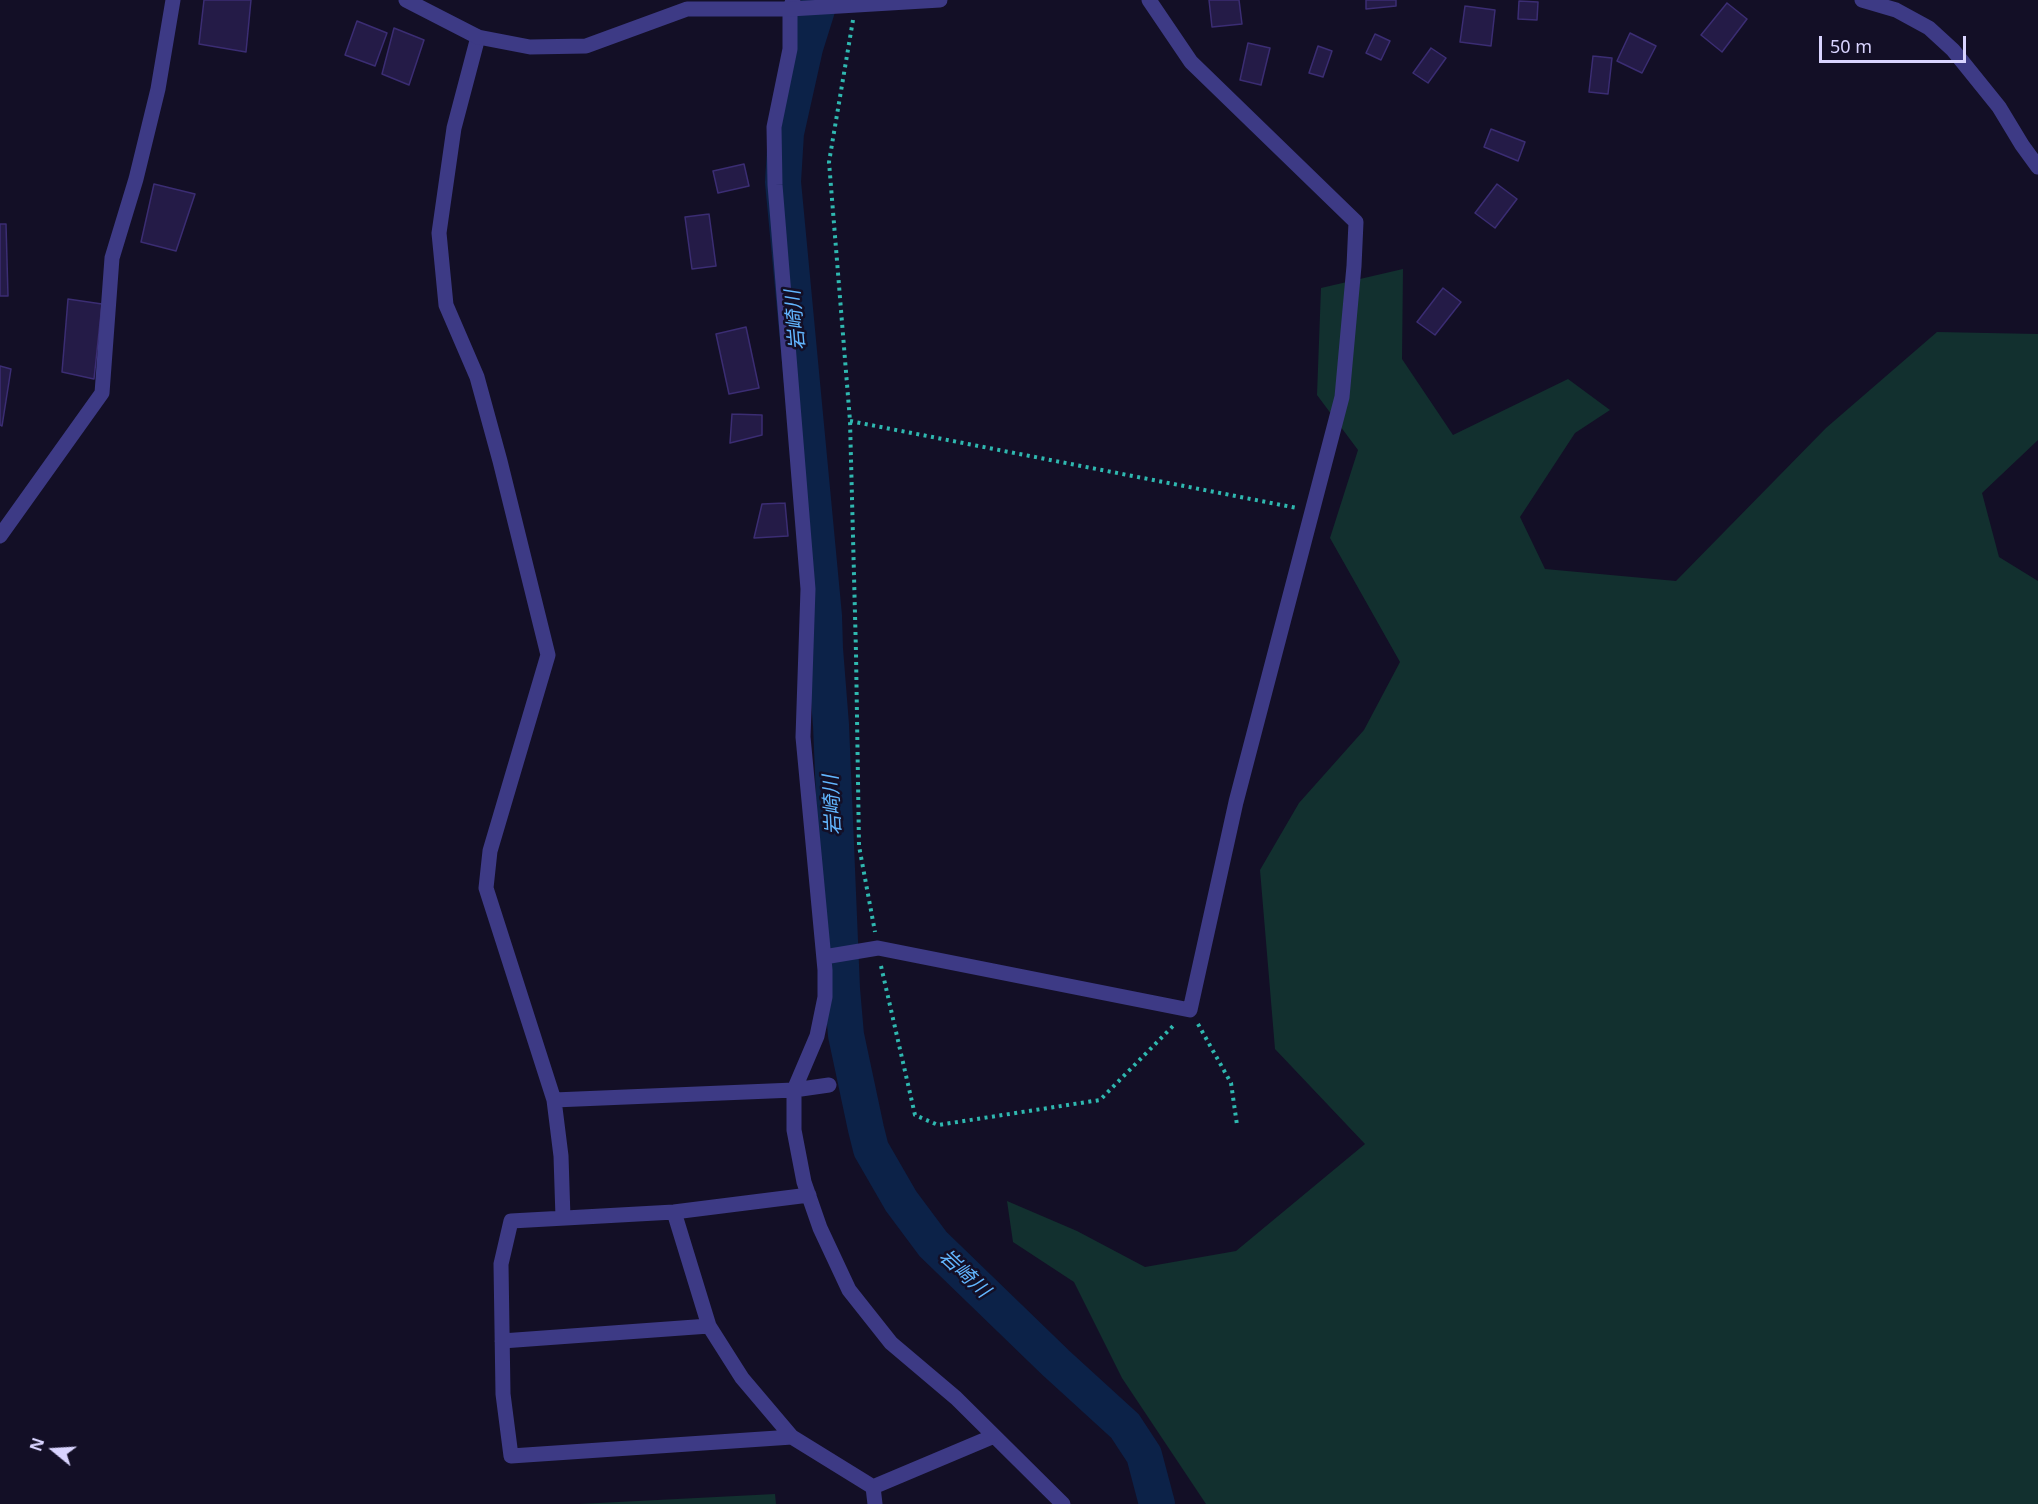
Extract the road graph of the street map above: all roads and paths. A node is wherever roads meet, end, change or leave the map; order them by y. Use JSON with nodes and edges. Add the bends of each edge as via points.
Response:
{"nodes":[{"id":1,"x":173,"y":0,"type":"edge"},
{"id":2,"x":406,"y":0,"type":"edge"},
{"id":3,"x":940,"y":0,"type":"edge"},
{"id":4,"x":1149,"y":0,"type":"edge"},
{"id":5,"x":1862,"y":0,"type":"edge"},
{"id":6,"x":850,"y":5,"type":"junction"},
{"id":7,"x":795,"y":6,"type":"edge"},
{"id":8,"x":478,"y":37,"type":"junction"},
{"id":9,"x":2038,"y":167,"type":"edge"},
{"id":10,"x":850,"y":421,"type":"junction"},
{"id":11,"x":1312,"y":511,"type":"junction"},
{"id":12,"x":0,"y":536,"type":"edge"},
{"id":13,"x":878,"y":948,"type":"junction"},
{"id":14,"x":824,"y":957,"type":"junction"},
{"id":15,"x":1190,"y":1010,"type":"junction"},
{"id":16,"x":828,"y":1085,"type":"dead end"},
{"id":17,"x":794,"y":1090,"type":"junction"},
{"id":18,"x":554,"y":1100,"type":"junction"},
{"id":19,"x":1237,"y":1125,"type":"dead end"},
{"id":20,"x":809,"y":1195,"type":"junction"},
{"id":21,"x":674,"y":1212,"type":"junction"},
{"id":22,"x":563,"y":1218,"type":"junction"},
{"id":23,"x":709,"y":1326,"type":"junction"},
{"id":24,"x":502,"y":1341,"type":"junction"},
{"id":25,"x":994,"y":1436,"type":"junction"},
{"id":26,"x":792,"y":1437,"type":"junction"},
{"id":27,"x":873,"y":1487,"type":"junction"},
{"id":28,"x":875,"y":1504,"type":"edge"},
{"id":29,"x":1063,"y":1504,"type":"edge"}],
"edges":[{"from":1,"to":12,"type":"street","via":[[158,89],[112,258],[102,393]]},
{"from":2,"to":8,"type":"street"},
{"from":3,"to":6,"type":"street"},
{"from":4,"to":11,"type":"street","via":[[1191,62],[1356,222],[1342,397]]},
{"from":5,"to":9,"type":"street","via":[[1896,10],[1921,23],[1953,50],[1999,107]]},
{"from":6,"to":7,"type":"street"},
{"from":6,"to":10,"type":"path","via":[[829,162]]},
{"from":7,"to":8,"type":"street","via":[[687,9],[586,46],[530,47]]},
{"from":7,"to":14,"type":"street","via":[[774,127],[775,185],[808,589],[803,737]]},
{"from":8,"to":18,"type":"street","via":[[454,128],[439,233],[446,305],[477,377],[548,655],[490,851],[486,888]]},
{"from":10,"to":11,"type":"path"},
{"from":10,"to":13,"type":"path","via":[[859,846]]},
{"from":11,"to":15,"type":"street","via":[[1236,802]]},
{"from":13,"to":14,"type":"street"},
{"from":13,"to":15,"type":"street"},
{"from":13,"to":15,"type":"path","via":[[915,1115],[938,1125],[1100,1100]]},
{"from":14,"to":17,"type":"street","via":[[825,997],[817,1036]]},
{"from":15,"to":19,"type":"path","via":[[1231,1083]]},
{"from":16,"to":17,"type":"street"},
{"from":17,"to":18,"type":"street"},
{"from":17,"to":20,"type":"street","via":[[794,1130]]},
{"from":18,"to":22,"type":"street"},
{"from":20,"to":21,"type":"street"},
{"from":20,"to":25,"type":"street","via":[[849,1290],[891,1343]]},
{"from":21,"to":22,"type":"street"},
{"from":21,"to":23,"type":"street"},
{"from":22,"to":24,"type":"street","via":[[511,1221],[501,1264]]},
{"from":23,"to":24,"type":"street"},
{"from":23,"to":26,"type":"street","via":[[741,1378]]},
{"from":24,"to":26,"type":"street","via":[[503,1394],[511,1456]]},
{"from":25,"to":27,"type":"street"},
{"from":25,"to":29,"type":"street"},
{"from":26,"to":27,"type":"street"},
{"from":27,"to":28,"type":"street"}]}
